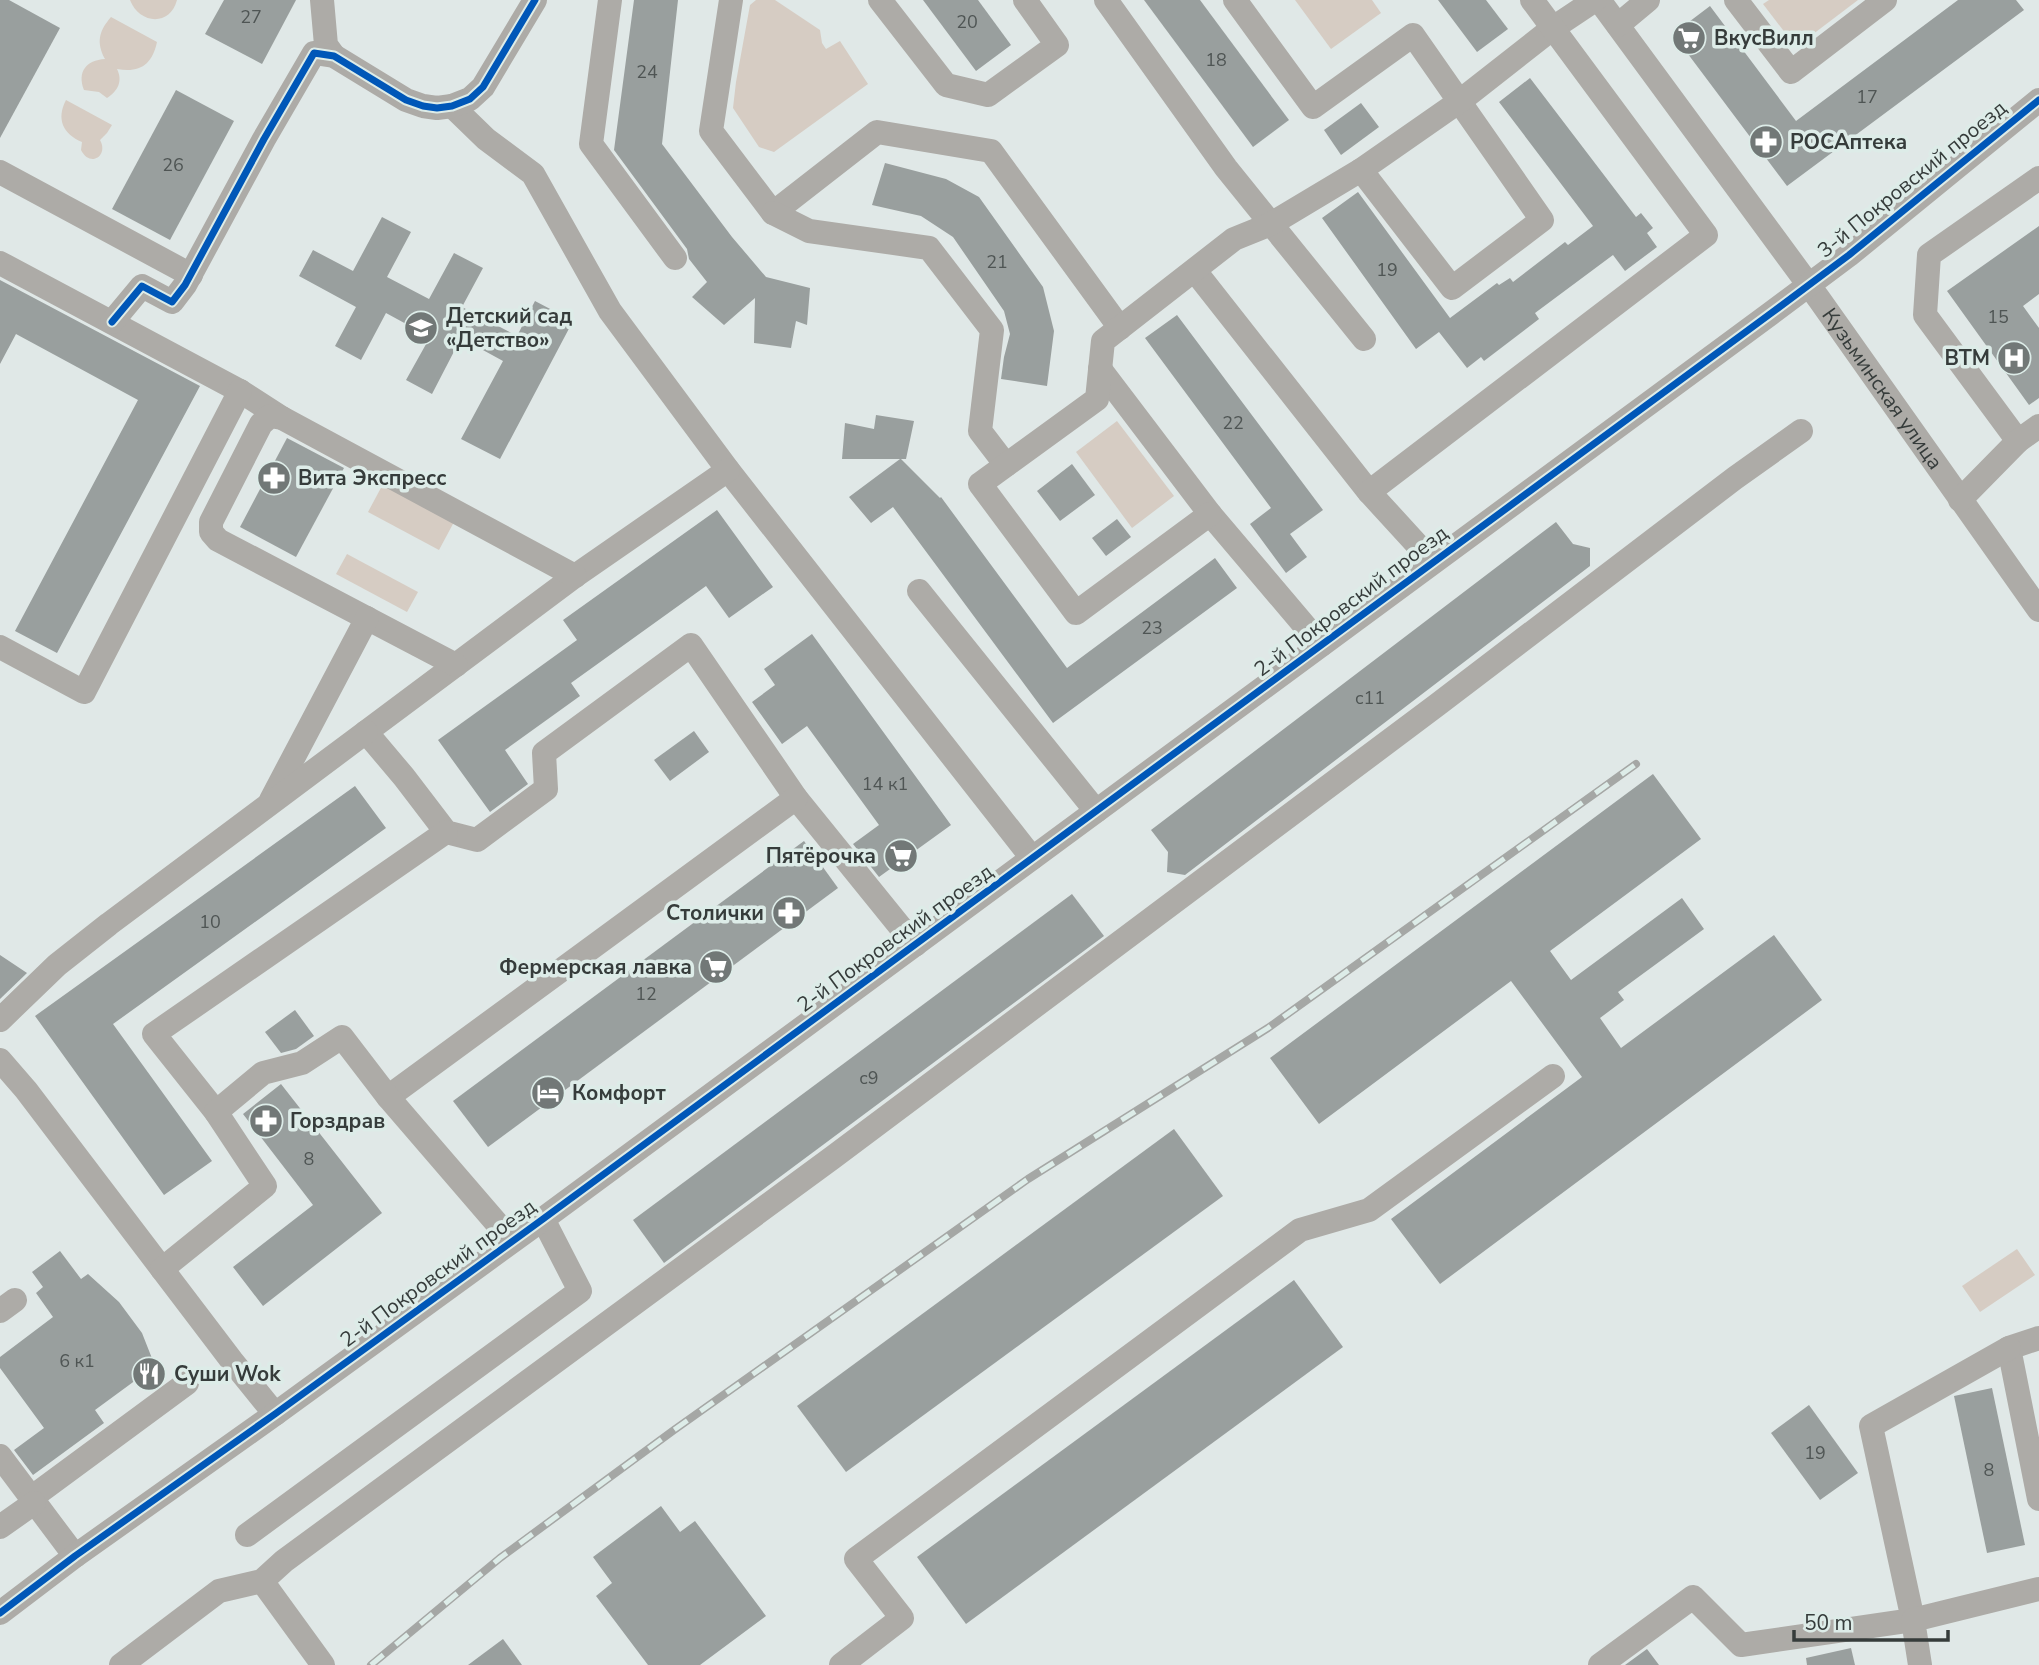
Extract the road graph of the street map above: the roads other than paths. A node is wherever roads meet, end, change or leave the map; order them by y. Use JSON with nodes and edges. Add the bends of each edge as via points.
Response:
{"nodes":[{"id":1,"x":322,"y":0,"type":"edge"},
{"id":2,"x":535,"y":0,"type":"edge"},
{"id":3,"x":610,"y":0,"type":"edge"},
{"id":4,"x":731,"y":0,"type":"edge"},
{"id":5,"x":880,"y":0,"type":"edge"},
{"id":6,"x":1025,"y":0,"type":"edge"},
{"id":7,"x":1106,"y":0,"type":"edge"},
{"id":8,"x":1235,"y":0,"type":"edge"},
{"id":9,"x":1532,"y":0,"type":"edge"},
{"id":10,"x":1597,"y":0,"type":"edge"},
{"id":11,"x":1648,"y":0,"type":"edge"},
{"id":12,"x":1736,"y":0,"type":"edge"},
{"id":13,"x":1885,"y":0,"type":"edge"},
{"id":14,"x":1618,"y":25,"type":"junction"},
{"id":15,"x":1553,"y":28,"type":"junction"},
{"id":16,"x":334,"y":55,"type":"junction"},
{"id":17,"x":2039,"y":100,"type":"edge"},
{"id":18,"x":1460,"y":101,"type":"junction"},
{"id":19,"x":452,"y":106,"type":"junction"},
{"id":20,"x":1361,"y":170,"type":"junction"},
{"id":21,"x":0,"y":172,"type":"edge"},
{"id":22,"x":2039,"y":178,"type":"edge"},
{"id":23,"x":773,"y":213,"type":"junction"},
{"id":24,"x":1271,"y":224,"type":"junction"},
{"id":25,"x":675,"y":258,"type":"dead end"},
{"id":26,"x":0,"y":262,"type":"edge"},
{"id":27,"x":1195,"y":271,"type":"junction"},
{"id":28,"x":191,"y":275,"type":"junction"},
{"id":29,"x":1807,"y":286,"type":"junction"},
{"id":30,"x":112,"y":322,"type":"junction"},
{"id":31,"x":1120,"y":328,"type":"junction"},
{"id":32,"x":1364,"y":339,"type":"dead end"},
{"id":33,"x":1100,"y":369,"type":"junction"},
{"id":34,"x":240,"y":391,"type":"junction"},
{"id":35,"x":282,"y":418,"type":"junction"},
{"id":36,"x":2039,"y":426,"type":"edge"},
{"id":37,"x":1801,"y":431,"type":"dead end"},
{"id":38,"x":2018,"y":441,"type":"junction"},
{"id":39,"x":1006,"y":466,"type":"junction"},
{"id":40,"x":728,"y":470,"type":"junction"},
{"id":41,"x":1369,"y":492,"type":"junction"},
{"id":42,"x":1960,"y":500,"type":"junction"},
{"id":43,"x":1210,"y":514,"type":"junction"},
{"id":44,"x":174,"y":517,"type":"junction"},
{"id":45,"x":218,"y":540,"type":"junction"},
{"id":46,"x":1433,"y":562,"type":"junction"},
{"id":47,"x":575,"y":576,"type":"junction"},
{"id":48,"x":919,"y":591,"type":"dead end"},
{"id":49,"x":2039,"y":610,"type":"edge"},
{"id":50,"x":367,"y":618,"type":"junction"},
{"id":51,"x":1321,"y":645,"type":"junction"},
{"id":52,"x":0,"y":647,"type":"edge"},
{"id":53,"x":456,"y":665,"type":"junction"},
{"id":54,"x":366,"y":732,"type":"junction"},
{"id":55,"x":796,"y":798,"type":"junction"},
{"id":56,"x":267,"y":807,"type":"junction"},
{"id":57,"x":1096,"y":811,"type":"junction"},
{"id":58,"x":446,"y":832,"type":"junction"},
{"id":59,"x":1032,"y":858,"type":"junction"},
{"id":60,"x":915,"y":945,"type":"junction"},
{"id":61,"x":0,"y":1020,"type":"edge"},
{"id":62,"x":0,"y":1060,"type":"edge"},
{"id":63,"x":1553,"y":1076,"type":"dead end"},
{"id":64,"x":388,"y":1097,"type":"junction"},
{"id":65,"x":216,"y":1112,"type":"junction"},
{"id":66,"x":543,"y":1219,"type":"junction"},
{"id":67,"x":512,"y":1241,"type":"junction"},
{"id":68,"x":162,"y":1269,"type":"junction"},
{"id":69,"x":2039,"y":1338,"type":"edge"},
{"id":70,"x":2009,"y":1348,"type":"junction"},
{"id":71,"x":187,"y":1383,"type":"dead end"},
{"id":72,"x":275,"y":1414,"type":"junction"},
{"id":73,"x":0,"y":1456,"type":"edge"},
{"id":74,"x":2039,"y":1499,"type":"edge"},
{"id":75,"x":32,"y":1500,"type":"junction"},
{"id":76,"x":0,"y":1527,"type":"edge"},
{"id":77,"x":247,"y":1535,"type":"dead end"},
{"id":78,"x":75,"y":1556,"type":"junction"},
{"id":79,"x":262,"y":1581,"type":"junction"},
{"id":80,"x":2039,"y":1589,"type":"edge"},
{"id":81,"x":0,"y":1613,"type":"edge"},
{"id":82,"x":1913,"y":1620,"type":"junction"},
{"id":83,"x":121,"y":1665,"type":"edge"},
{"id":84,"x":323,"y":1665,"type":"edge"},
{"id":85,"x":841,"y":1665,"type":"edge"},
{"id":86,"x":1600,"y":1665,"type":"edge"},
{"id":87,"x":1920,"y":1665,"type":"edge"}],
"edges":[{"from":1,"to":16,"type":"street","via":[[326,45]]},
{"from":2,"to":19,"type":"street","via":[[483,87]]},
{"from":3,"to":25,"type":"street","via":[[591,144]]},
{"from":4,"to":23,"type":"street","via":[[711,131]]},
{"from":5,"to":6,"type":"street","via":[[946,85],[988,95],[1057,45]]},
{"from":7,"to":24,"type":"street"},
{"from":8,"to":18,"type":"street","via":[[1313,107],[1413,35]]},
{"from":9,"to":15,"type":"street"},
{"from":10,"to":14,"type":"street","name":"Кузьминская улица"},
{"from":10,"to":15,"type":"street"},
{"from":11,"to":14,"type":"street"},
{"from":12,"to":13,"type":"street","via":[[1791,72]]},
{"from":14,"to":29,"type":"street","name":"Кузьминская улица"},
{"from":15,"to":18,"type":"street"},
{"from":15,"to":41,"type":"street","via":[[1706,235]]},
{"from":16,"to":19,"type":"street","via":[[406,100],[437,108]]},
{"from":16,"to":28,"type":"street","via":[[314,53]]},
{"from":17,"to":29,"type":"street","name":"3-й Покровский проезд"},
{"from":18,"to":20,"type":"street"},
{"from":18,"to":20,"type":"street","via":[[1542,220],[1451,288]]},
{"from":19,"to":40,"type":"street","via":[[533,174],[610,311]]},
{"from":20,"to":24,"type":"street"},
{"from":21,"to":28,"type":"street"},
{"from":22,"to":38,"type":"street","via":[[1929,255],[1925,315]]},
{"from":23,"to":31,"type":"street","via":[[877,132],[991,151]]},
{"from":23,"to":39,"type":"street","via":[[810,231],[929,248],[992,330],[980,431]]},
{"from":24,"to":27,"type":"street","via":[[1234,239]]},
{"from":24,"to":32,"type":"street"},
{"from":26,"to":30,"type":"street"},
{"from":27,"to":31,"type":"street"},
{"from":27,"to":41,"type":"street"},
{"from":28,"to":30,"type":"street","via":[[172,302],[142,286]]},
{"from":29,"to":42,"type":"street","name":"Кузьминская улица"},
{"from":29,"to":46,"type":"street","name":"2-й Покровский проезд"},
{"from":30,"to":34,"type":"street"},
{"from":31,"to":33,"type":"street","via":[[1103,341]]},
{"from":33,"to":39,"type":"street","via":[[1097,399]]},
{"from":33,"to":43,"type":"street"},
{"from":34,"to":35,"type":"street"},
{"from":34,"to":44,"type":"street"},
{"from":35,"to":45,"type":"street","via":[[270,416],[261,424],[211,522],[211,532]]},
{"from":35,"to":47,"type":"street"},
{"from":36,"to":38,"type":"street"},
{"from":37,"to":79,"type":"street"},
{"from":38,"to":42,"type":"street"},
{"from":39,"to":43,"type":"street","via":[[980,484],[1076,613]]},
{"from":40,"to":47,"type":"street"},
{"from":40,"to":59,"type":"street"},
{"from":41,"to":46,"type":"street"},
{"from":42,"to":49,"type":"street","name":"Кузьминская улица"},
{"from":43,"to":51,"type":"street"},
{"from":44,"to":45,"type":"street"},
{"from":44,"to":52,"type":"street","via":[[84,692]]},
{"from":45,"to":50,"type":"street"},
{"from":46,"to":51,"type":"street","name":"2-й Покровский проезд"},
{"from":47,"to":53,"type":"street"},
{"from":48,"to":57,"type":"street"},
{"from":50,"to":53,"type":"street"},
{"from":50,"to":56,"type":"street"},
{"from":51,"to":57,"type":"street","name":"2-й Покровский проезд"},
{"from":53,"to":54,"type":"street"},
{"from":54,"to":56,"type":"street"},
{"from":54,"to":58,"type":"street"},
{"from":55,"to":58,"type":"street","via":[[691,645],[544,752],[546,789],[477,840]]},
{"from":55,"to":60,"type":"street"},
{"from":55,"to":64,"type":"street"},
{"from":56,"to":61,"type":"street","via":[[57,965]]},
{"from":57,"to":59,"type":"street","name":"2-й Покровский проезд"},
{"from":58,"to":65,"type":"street","via":[[154,1034]]},
{"from":59,"to":60,"type":"street","name":"2-й Покровский проезд"},
{"from":60,"to":66,"type":"street","name":"2-й Покровский проезд"},
{"from":62,"to":68,"type":"street"},
{"from":63,"to":85,"type":"street","via":[[1369,1210],[1300,1230],[856,1559],[902,1618]]},
{"from":64,"to":65,"type":"street","via":[[342,1037],[302,1063],[263,1073]]},
{"from":64,"to":67,"type":"street"},
{"from":65,"to":68,"type":"street","via":[[265,1185]]},
{"from":66,"to":67,"type":"street","name":"2-й Покровский проезд"},
{"from":66,"to":77,"type":"street","via":[[580,1291]]},
{"from":67,"to":72,"type":"street","name":"2-й Покровский проезд"},
{"from":68,"to":72,"type":"street"},
{"from":69,"to":70,"type":"street"},
{"from":70,"to":74,"type":"street"},
{"from":70,"to":82,"type":"street","via":[[1871,1426]]},
{"from":71,"to":75,"type":"street"},
{"from":72,"to":78,"type":"street","name":"2-й Покровский проезд"},
{"from":73,"to":75,"type":"street"},
{"from":75,"to":76,"type":"street"},
{"from":75,"to":78,"type":"street"},
{"from":78,"to":81,"type":"street","name":"2-й Покровский проезд"},
{"from":79,"to":83,"type":"street","via":[[219,1591]]},
{"from":79,"to":84,"type":"street"},
{"from":80,"to":82,"type":"street"},
{"from":82,"to":86,"type":"street","via":[[1741,1645],[1693,1597]]},
{"from":82,"to":87,"type":"street"}]}
